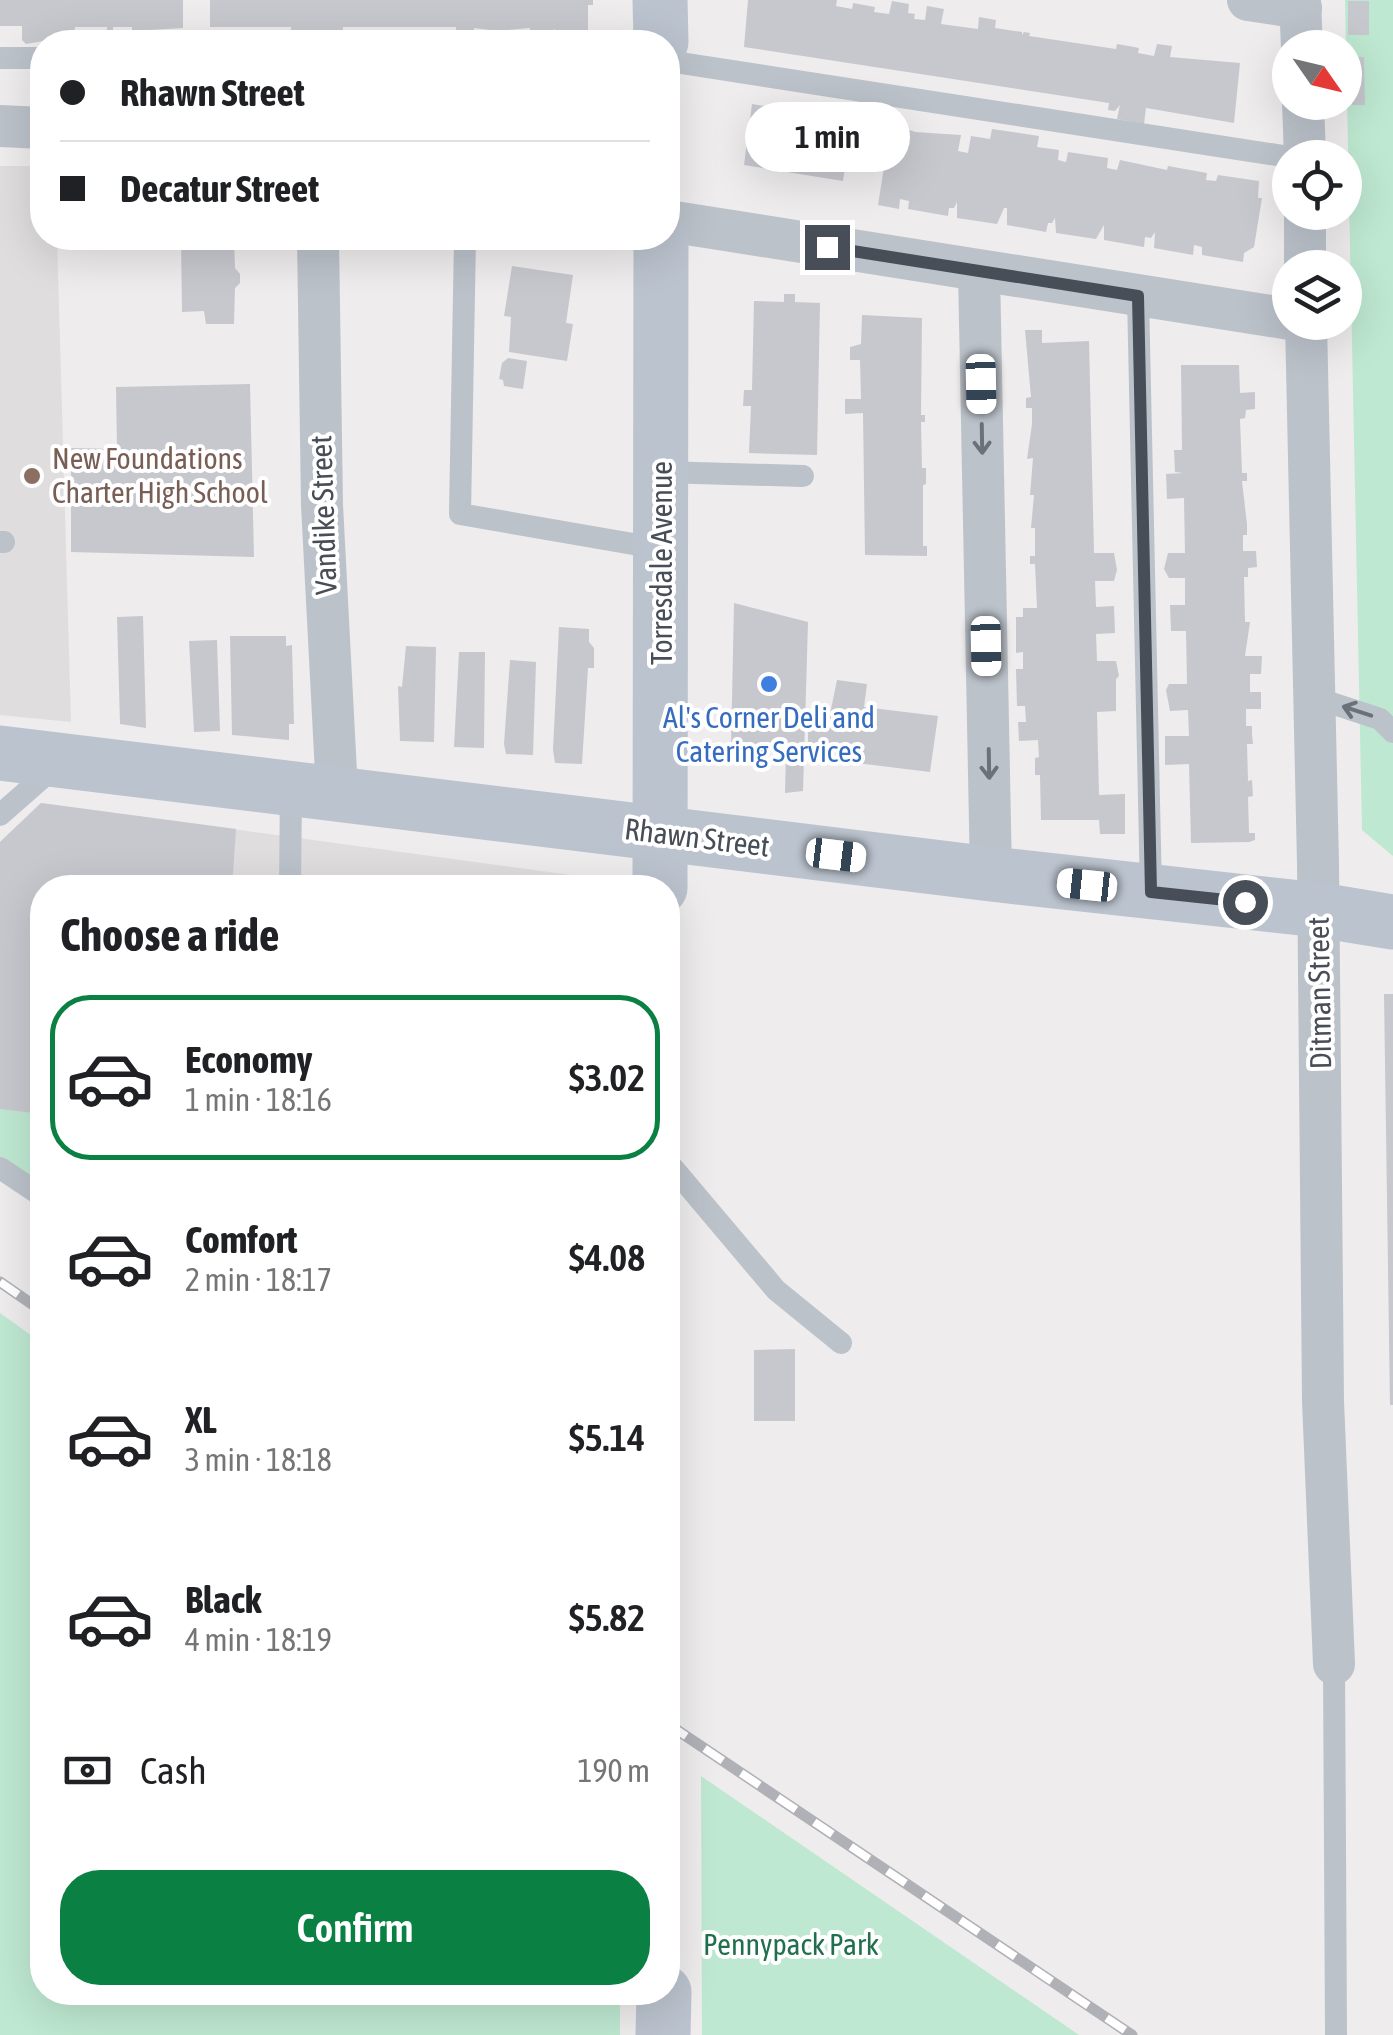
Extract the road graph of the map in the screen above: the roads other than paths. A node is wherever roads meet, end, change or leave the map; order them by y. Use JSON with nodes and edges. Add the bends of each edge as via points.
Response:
{"nodes":[{"id":1,"x":660,"y":0,"type":"edge"},
{"id":2,"x":1248,"y":0,"type":"edge"},
{"id":3,"x":1301,"y":18,"type":"edge"},
{"id":4,"x":661,"y":30,"type":"edge"},
{"id":5,"x":0,"y":58,"type":"edge"},
{"id":6,"x":30,"y":58,"type":"edge"},
{"id":7,"x":680,"y":63,"type":"edge"},
{"id":8,"x":0,"y":126,"type":"edge"},
{"id":9,"x":30,"y":127,"type":"edge"},
{"id":10,"x":1272,"y":154,"type":"edge"},
{"id":11,"x":680,"y":223,"type":"edge"},
{"id":12,"x":318,"y":250,"type":"edge"},
{"id":13,"x":465,"y":250,"type":"edge"},
{"id":14,"x":661,"y":250,"type":"edge"},
{"id":15,"x":979,"y":271,"type":"junction"},
{"id":16,"x":1138,"y":296,"type":"junction"},
{"id":17,"x":1272,"y":316,"type":"edge"},
{"id":18,"x":1306,"y":340,"type":"edge"},
{"id":19,"x":662,"y":472,"type":"junction"},
{"id":20,"x":803,"y":476,"type":"dead end"},
{"id":21,"x":662,"y":550,"type":"junction"},
{"id":22,"x":1316,"y":698,"type":"junction"},
{"id":23,"x":1393,"y":732,"type":"edge"},
{"id":24,"x":0,"y":753,"type":"edge"},
{"id":25,"x":62,"y":760,"type":"junction"},
{"id":26,"x":314,"y":789,"type":"junction"},
{"id":27,"x":0,"y":814,"type":"edge"},
{"id":28,"x":661,"y":834,"type":"junction"},
{"id":29,"x":991,"y":874,"type":"junction"},
{"id":30,"x":293,"y":875,"type":"edge"},
{"id":31,"x":660,"y":875,"type":"edge"},
{"id":32,"x":1151,"y":892,"type":"junction"},
{"id":33,"x":1319,"y":910,"type":"junction"},
{"id":34,"x":1393,"y":922,"type":"edge"},
{"id":35,"x":0,"y":1168,"type":"edge"},
{"id":36,"x":680,"y":1176,"type":"edge"},
{"id":37,"x":30,"y":1188,"type":"edge"},
{"id":38,"x":841,"y":1343,"type":"dead end"},
{"id":39,"x":1334,"y":1664,"type":"joint"},
{"id":40,"x":664,"y":2005,"type":"edge"},
{"id":41,"x":664,"y":2035,"type":"edge"},
{"id":42,"x":1336,"y":2035,"type":"edge"}],
"edges":[{"from":1,"to":4,"type":"main road"},
{"from":2,"to":3,"type":"street"},
{"from":5,"to":6,"type":"lane"},
{"from":7,"to":10,"type":"lane"},
{"from":8,"to":9,"type":"street"},
{"from":11,"to":15,"type":"street"},
{"from":12,"to":26,"type":"street","name":"Vandike Street","via":[[322,505]]},
{"from":13,"to":21,"type":"lane","via":[[460,514]]},
{"from":14,"to":19,"type":"main road","name":"Torresdale Avenue"},
{"from":15,"to":16,"type":"street"},
{"from":15,"to":29,"type":"street","one_way":true},
{"from":16,"to":17,"type":"street"},
{"from":16,"to":32,"type":"lane"},
{"from":18,"to":22,"type":"street","name":"Ditman Street"},
{"from":19,"to":20,"type":"lane"},
{"from":19,"to":21,"type":"main road","name":"Torresdale Avenue"},
{"from":21,"to":28,"type":"main road","name":"Torresdale Avenue"},
{"from":23,"to":22,"type":"lane","one_way":true,"via":[[1380,719]]},
{"from":22,"to":33,"type":"street","name":"Ditman Street"},
{"from":24,"to":25,"type":"main road","name":"Rhawn Street"},
{"from":25,"to":26,"type":"main road","name":"Rhawn Street"},
{"from":25,"to":27,"type":"lane"},
{"from":26,"to":28,"type":"main road","name":"Rhawn Street"},
{"from":26,"to":30,"type":"lane"},
{"from":28,"to":29,"type":"main road","name":"Rhawn Street"},
{"from":28,"to":31,"type":"main road","name":"Torresdale Avenue"},
{"from":29,"to":32,"type":"main road","name":"Rhawn Street"},
{"from":32,"to":33,"type":"main road","name":"Rhawn Street"},
{"from":33,"to":34,"type":"main road","name":"Rhawn Street"},
{"from":33,"to":39,"type":"street","name":"Ditman Street","via":[[1323,1401]]},
{"from":35,"to":37,"type":"lane"},
{"from":36,"to":38,"type":"lane","via":[[776,1290]]},
{"from":39,"to":42,"type":"lane"},
{"from":40,"to":41,"type":"main road"}]}
